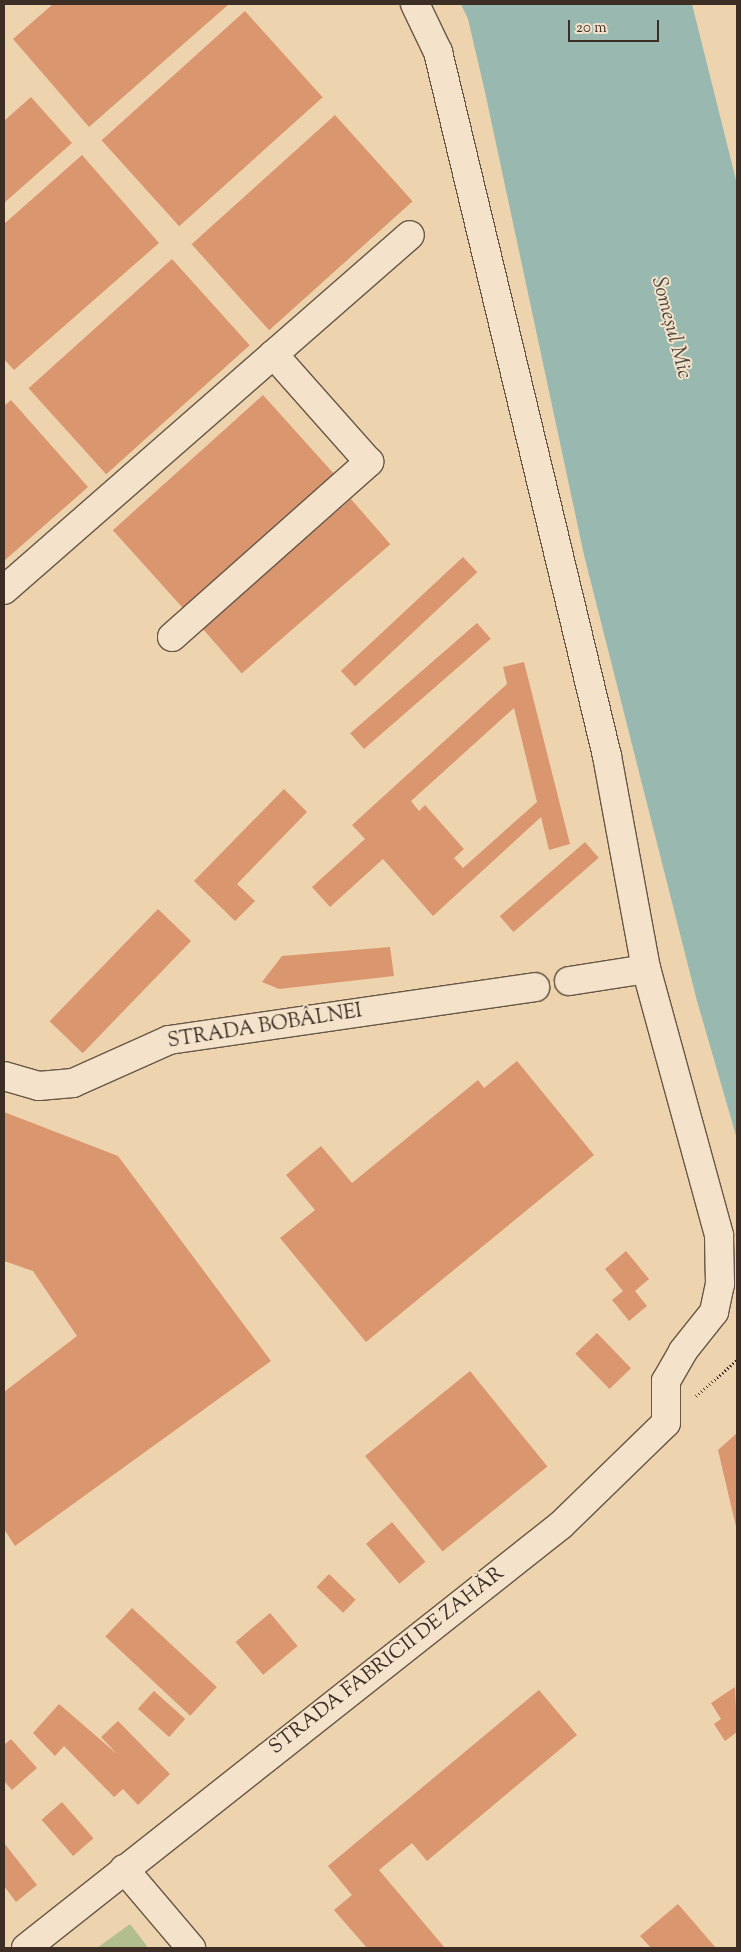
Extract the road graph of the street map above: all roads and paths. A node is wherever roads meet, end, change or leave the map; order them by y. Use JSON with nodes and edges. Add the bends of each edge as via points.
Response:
{"nodes":[{"id":1,"x":415,"y":4,"type":"edge"},
{"id":2,"x":410,"y":234,"type":"dead end"},
{"id":3,"x":273,"y":354,"type":"junction"},
{"id":4,"x":4,"y":590,"type":"edge"},
{"id":5,"x":172,"y":638,"type":"dead end"},
{"id":6,"x":646,"y":969,"type":"junction"},
{"id":7,"x":569,"y":981,"type":"dead end"},
{"id":8,"x":535,"y":987,"type":"dead end"},
{"id":9,"x":4,"y":1076,"type":"edge"},
{"id":10,"x":737,"y":1360,"type":"edge"},
{"id":11,"x":666,"y":1423,"type":"junction"},
{"id":12,"x":124,"y":1869,"type":"junction"},
{"id":13,"x":26,"y":1948,"type":"edge"},
{"id":14,"x":191,"y":1948,"type":"edge"}],
"edges":[{"from":1,"to":6,"type":"street","via":[[438,52],[607,756]]},
{"from":2,"to":3,"type":"street"},
{"from":3,"to":4,"type":"street"},
{"from":3,"to":5,"type":"street","via":[[369,462]]},
{"from":6,"to":7,"type":"street"},
{"from":6,"to":11,"type":"street","via":[[700,1160],[719,1235],[721,1259],[714,1312],[683,1351],[666,1381]]},
{"from":8,"to":9,"type":"street","name":"STRADA BOBÂLNEI","via":[[169,1040],[73,1083],[39,1086]]},
{"from":10,"to":11,"type":"path"},
{"from":11,"to":12,"type":"street","name":"STRADA FABRICII DE ZAHĂR","via":[[561,1525]]},
{"from":12,"to":13,"type":"street","name":"STRADA FABRICII DE ZAHĂR"},
{"from":12,"to":14,"type":"street"}]}
